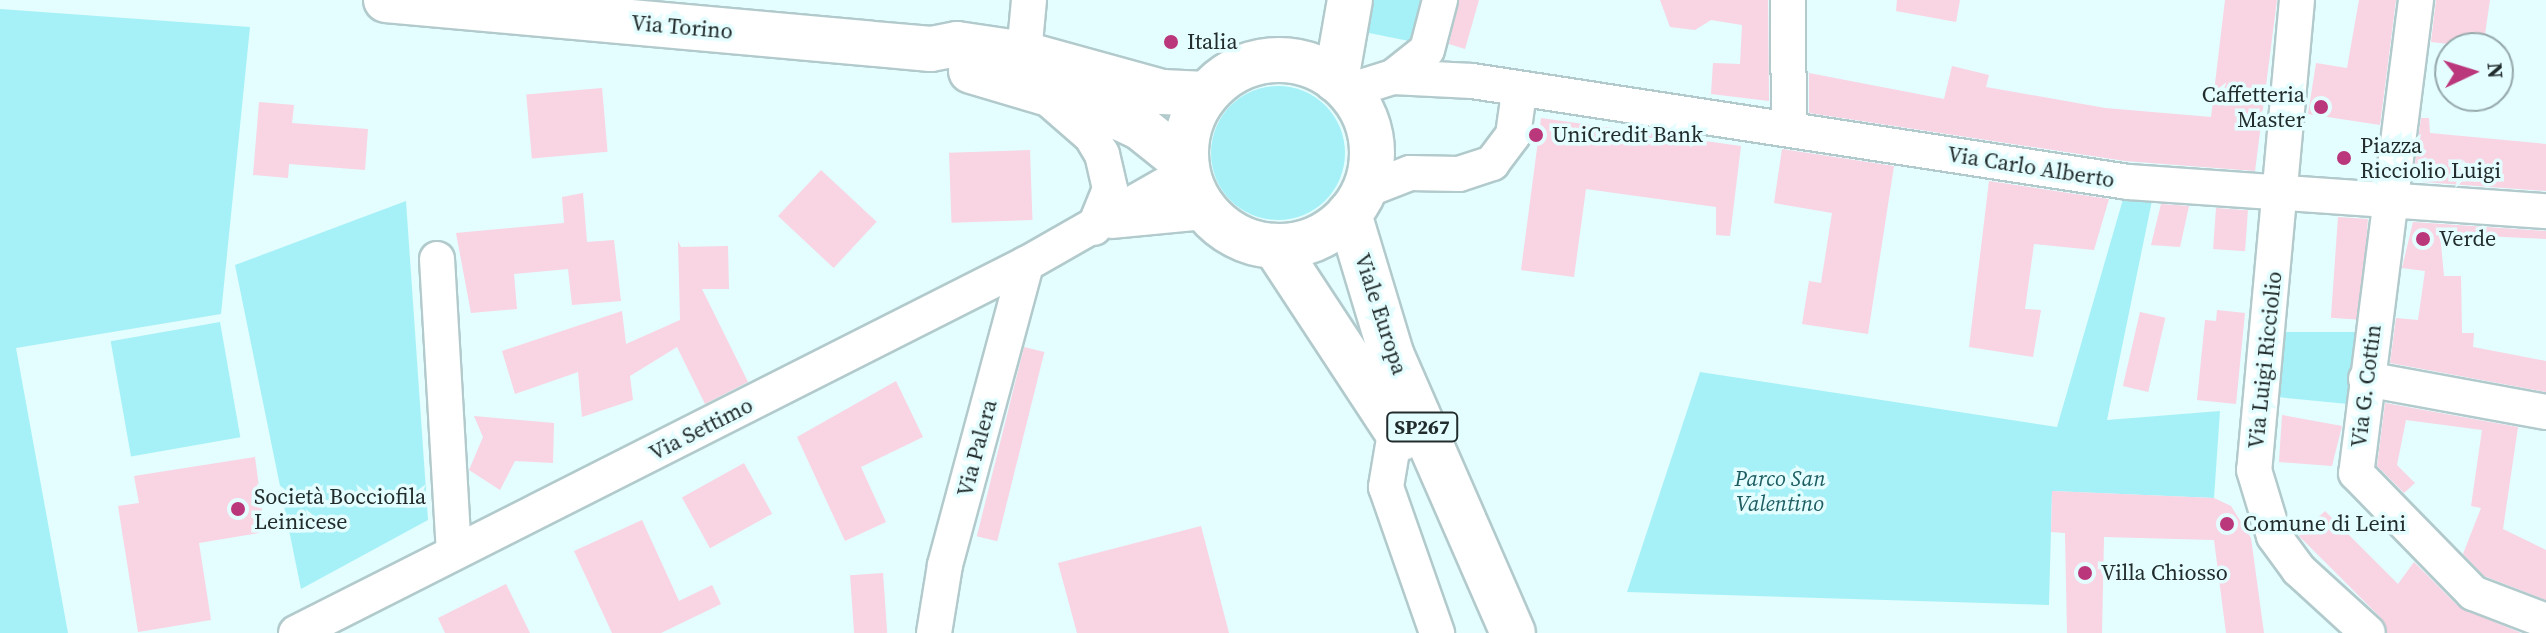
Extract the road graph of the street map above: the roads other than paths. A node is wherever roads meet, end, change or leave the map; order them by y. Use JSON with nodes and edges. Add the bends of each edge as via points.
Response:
{"nodes":[{"id":1,"x":386,"y":0,"type":"edge"},
{"id":2,"x":1029,"y":0,"type":"edge"},
{"id":3,"x":1326,"y":0,"type":"edge"},
{"id":4,"x":1350,"y":0,"type":"edge"},
{"id":5,"x":1440,"y":0,"type":"edge"},
{"id":6,"x":1788,"y":0,"type":"edge"},
{"id":7,"x":2297,"y":0,"type":"edge"},
{"id":8,"x":2416,"y":0,"type":"edge"},
{"id":9,"x":483,"y":5,"type":"edge"},
{"id":10,"x":1030,"y":72,"type":"junction"},
{"id":11,"x":1393,"y":77,"type":"junction"},
{"id":12,"x":1327,"y":78,"type":"junction"},
{"id":13,"x":1519,"y":93,"type":"junction"},
{"id":14,"x":1206,"y":94,"type":"junction"},
{"id":15,"x":1789,"y":128,"type":"junction"},
{"id":16,"x":1187,"y":168,"type":"junction"},
{"id":17,"x":2280,"y":189,"type":"junction"},
{"id":18,"x":2391,"y":197,"type":"junction"},
{"id":19,"x":1356,"y":202,"type":"junction"},
{"id":20,"x":2546,"y":211,"type":"edge"},
{"id":21,"x":1206,"y":212,"type":"junction"},
{"id":22,"x":1099,"y":225,"type":"junction"},
{"id":23,"x":1275,"y":246,"type":"junction"},
{"id":24,"x":437,"y":259,"type":"dead end"},
{"id":25,"x":1026,"y":264,"type":"junction"},
{"id":26,"x":2366,"y":379,"type":"junction"},
{"id":27,"x":2546,"y":412,"type":"edge"},
{"id":28,"x":1396,"y":427,"type":"junction"},
{"id":29,"x":454,"y":553,"type":"junction"},
{"id":30,"x":2546,"y":621,"type":"edge"},
{"id":31,"x":1433,"y":630,"type":"edge"},
{"id":32,"x":296,"y":633,"type":"edge"},
{"id":33,"x":934,"y":633,"type":"edge"},
{"id":34,"x":1491,"y":633,"type":"edge"},
{"id":35,"x":1513,"y":633,"type":"edge"},
{"id":36,"x":2368,"y":633,"type":"edge"}],
"edges":[{"from":1,"to":9,"type":"main road","name":"Via Torino"},
{"from":2,"to":10,"type":"street"},
{"from":3,"to":12,"type":"main road","via":[[1316,37]]},
{"from":4,"to":12,"type":"main road"},
{"from":5,"to":11,"type":"street","via":[[1427,50]]},
{"from":6,"to":15,"type":"street"},
{"from":7,"to":17,"type":"street","name":"Via Luigi Ricciolio"},
{"from":8,"to":18,"type":"street","name":"Via G. Cottin"},
{"from":9,"to":10,"type":"main road","name":"Via Torino","via":[[931,49],[956,66]]},
{"from":10,"to":14,"type":"main road","name":"Via Torino"},
{"from":10,"to":16,"type":"main road","name":"Via Torino","via":[[1141,128]]},
{"from":10,"to":22,"type":"street","via":[[1102,154],[1110,189]]},
{"from":11,"to":12,"type":"street","name":"Via Carlo Alberto"},
{"from":11,"to":13,"type":"street","name":"Via Carlo Alberto","via":[[1472,81]]},
{"from":12,"to":14,"type":"main road","via":[[1242,67]]},
{"from":12,"to":19,"type":"main road","via":[[1371,139]]},
{"from":13,"to":15,"type":"street","name":"Via Carlo Alberto"},
{"from":13,"to":19,"type":"street","via":[[1513,135],[1492,163],[1459,174],[1410,173]]},
{"from":14,"to":16,"type":"main road","via":[[1191,122]]},
{"from":15,"to":17,"type":"street","name":"Via Carlo Alberto","via":[[2128,182]]},
{"from":16,"to":21,"type":"main road"},
{"from":16,"to":22,"type":"street","name":"Via Settimo"},
{"from":17,"to":18,"type":"street","name":"Via Carlo Alberto"},
{"from":17,"to":36,"type":"street","name":"Via Luigi Ricciolio","via":[[2254,470],[2274,536],[2299,570]]},
{"from":18,"to":20,"type":"street","name":"Via Carlo Alberto"},
{"from":18,"to":26,"type":"street","name":"Via G. Cottin"},
{"from":19,"to":23,"type":"main road","via":[[1315,238]]},
{"from":19,"to":35,"type":"main road","name":"Viale Europa","number":"SP267","via":[[1392,356]]},
{"from":21,"to":22,"type":"street","name":"Via Settimo"},
{"from":21,"to":23,"type":"main road","via":[[1226,230]]},
{"from":22,"to":25,"type":"street","name":"Via Settimo"},
{"from":23,"to":28,"type":"main road","name":"Viale Europa","number":"SP267"},
{"from":24,"to":29,"type":"street"},
{"from":25,"to":29,"type":"street","name":"Via Settimo"},
{"from":25,"to":33,"type":"street","name":"Via Palera","via":[[945,565]]},
{"from":26,"to":27,"type":"street"},
{"from":26,"to":30,"type":"street","name":"Via G. Cottin","via":[[2356,473],[2369,492],[2473,593]]},
{"from":28,"to":31,"type":"street","via":[[1386,487]]},
{"from":28,"to":34,"type":"main road","name":"Viale Europa","number":"SP267"},
{"from":29,"to":32,"type":"street","name":"Via Settimo"}]}
